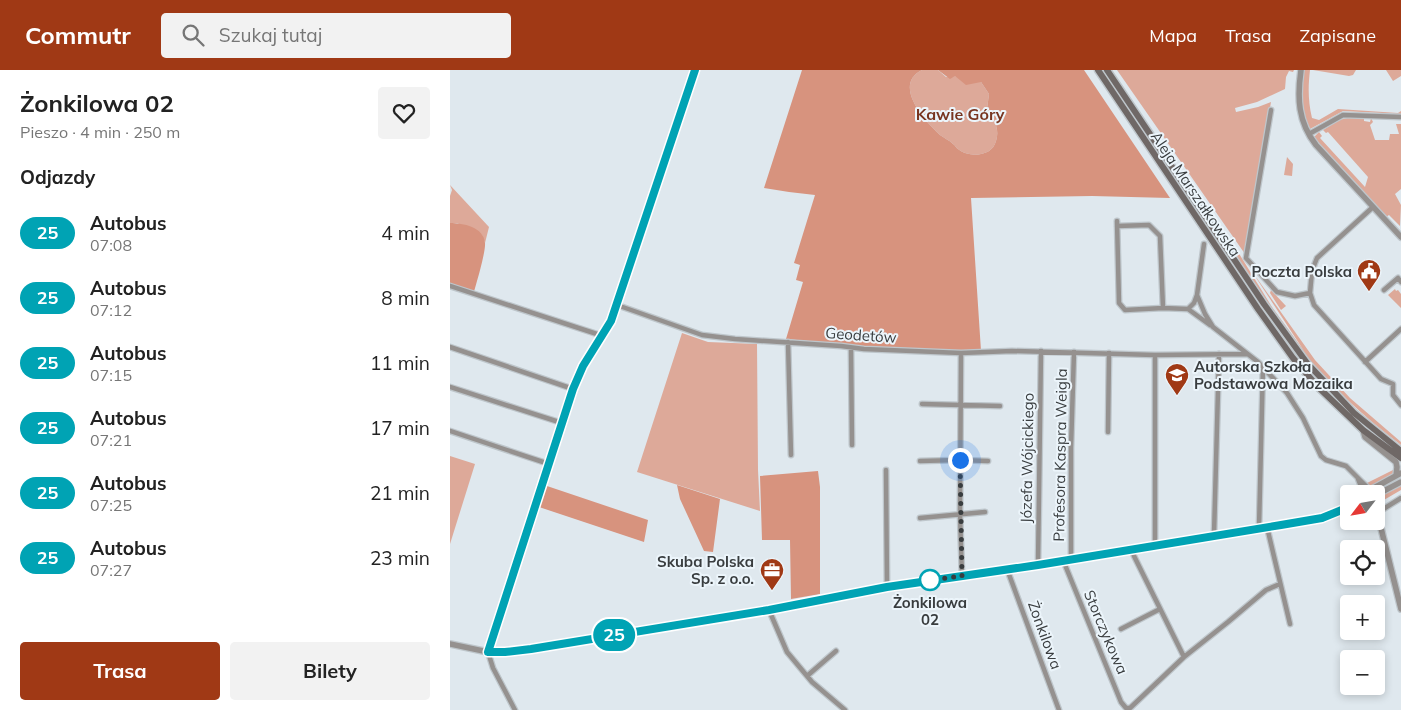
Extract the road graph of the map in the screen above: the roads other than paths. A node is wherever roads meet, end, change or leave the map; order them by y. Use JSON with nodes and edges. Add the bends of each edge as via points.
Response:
{"nodes":[{"id":1,"x":696,"y":70,"type":"edge"},
{"id":2,"x":1098,"y":70,"type":"edge"},
{"id":3,"x":1107,"y":70,"type":"edge"},
{"id":4,"x":1301,"y":70,"type":"edge"},
{"id":5,"x":1271,"y":110,"type":"dead end"},
{"id":6,"x":1401,"y":117,"type":"edge"},
{"id":7,"x":1309,"y":134,"type":"junction"},
{"id":8,"x":1373,"y":207,"type":"junction"},
{"id":9,"x":1401,"y":237,"type":"edge"},
{"id":10,"x":1204,"y":244,"type":"dead end"},
{"id":11,"x":1401,"y":282,"type":"edge"},
{"id":12,"x":450,"y":286,"type":"edge"},
{"id":13,"x":1384,"y":290,"type":"dead end"},
{"id":14,"x":1310,"y":293,"type":"junction"},
{"id":15,"x":1197,"y":295,"type":"junction"},
{"id":16,"x":617,"y":305,"type":"junction"},
{"id":17,"x":1163,"y":308,"type":"junction"},
{"id":18,"x":1188,"y":309,"type":"junction"},
{"id":19,"x":1213,"y":327,"type":"junction"},
{"id":20,"x":1401,"y":329,"type":"edge"},
{"id":21,"x":603,"y":336,"type":"junction"},
{"id":22,"x":788,"y":342,"type":"junction"},
{"id":23,"x":450,"y":347,"type":"edge"},
{"id":24,"x":851,"y":348,"type":"junction"},
{"id":25,"x":1041,"y":351,"type":"junction"},
{"id":26,"x":1074,"y":352,"type":"junction"},
{"id":27,"x":961,"y":353,"type":"junction"},
{"id":28,"x":1109,"y":353,"type":"junction"},
{"id":29,"x":1219,"y":354,"type":"junction"},
{"id":30,"x":1247,"y":354,"type":"junction"},
{"id":31,"x":1155,"y":355,"type":"junction"},
{"id":32,"x":1365,"y":362,"type":"junction"},
{"id":33,"x":1263,"y":366,"type":"junction"},
{"id":34,"x":1400,"y":383,"type":"edge"},
{"id":35,"x":1393,"y":384,"type":"junction"},
{"id":36,"x":450,"y":387,"type":"edge"},
{"id":37,"x":573,"y":389,"type":"junction"},
{"id":38,"x":922,"y":404,"type":"dead end"},
{"id":39,"x":1401,"y":405,"type":"edge"},
{"id":40,"x":961,"y":406,"type":"junction"},
{"id":41,"x":1000,"y":406,"type":"dead end"},
{"id":42,"x":562,"y":423,"type":"junction"},
{"id":43,"x":1363,"y":430,"type":"junction"},
{"id":44,"x":450,"y":431,"type":"edge"},
{"id":45,"x":1108,"y":432,"type":"dead end"},
{"id":46,"x":852,"y":445,"type":"dead end"},
{"id":47,"x":1401,"y":451,"type":"edge"},
{"id":48,"x":791,"y":455,"type":"dead end"},
{"id":49,"x":1401,"y":458,"type":"edge"},
{"id":50,"x":960,"y":460,"type":"junction"},
{"id":51,"x":920,"y":461,"type":"dead end"},
{"id":52,"x":988,"y":461,"type":"dead end"},
{"id":53,"x":549,"y":464,"type":"junction"},
{"id":54,"x":886,"y":470,"type":"dead end"},
{"id":55,"x":1399,"y":476,"type":"edge"},
{"id":56,"x":1401,"y":482,"type":"edge"},
{"id":57,"x":1363,"y":485,"type":"edge"},
{"id":58,"x":1382,"y":485,"type":"edge"},
{"id":59,"x":1390,"y":487,"type":"junction"},
{"id":60,"x":1385,"y":488,"type":"edge"},
{"id":61,"x":1401,"y":498,"type":"edge"},
{"id":62,"x":1385,"y":507,"type":"edge"},
{"id":63,"x":1340,"y":511,"type":"edge"},
{"id":64,"x":985,"y":512,"type":"dead end"},
{"id":65,"x":960,"y":514,"type":"junction"},
{"id":66,"x":920,"y":518,"type":"dead end"},
{"id":67,"x":1267,"y":527,"type":"junction"},
{"id":68,"x":1259,"y":528,"type":"junction"},
{"id":69,"x":1381,"y":530,"type":"edge"},
{"id":70,"x":1214,"y":535,"type":"junction"},
{"id":71,"x":1155,"y":544,"type":"junction"},
{"id":72,"x":1131,"y":548,"type":"junction"},
{"id":73,"x":1071,"y":558,"type":"junction"},
{"id":74,"x":1063,"y":560,"type":"junction"},
{"id":75,"x":1038,"y":565,"type":"junction"},
{"id":76,"x":1007,"y":569,"type":"junction"},
{"id":77,"x":962,"y":576,"type":"junction"},
{"id":78,"x":1280,"y":584,"type":"junction"},
{"id":79,"x":887,"y":587,"type":"junction"},
{"id":80,"x":1160,"y":609,"type":"junction"},
{"id":81,"x":1401,"y":609,"type":"edge"},
{"id":82,"x":769,"y":610,"type":"junction"},
{"id":83,"x":1290,"y":624,"type":"dead end"},
{"id":84,"x":1121,"y":629,"type":"dead end"},
{"id":85,"x":450,"y":644,"type":"edge"},
{"id":86,"x":836,"y":651,"type":"dead end"},
{"id":87,"x":488,"y":652,"type":"junction"},
{"id":88,"x":1184,"y":657,"type":"junction"},
{"id":89,"x":807,"y":676,"type":"junction"},
{"id":90,"x":1129,"y":709,"type":"edge"},
{"id":91,"x":515,"y":710,"type":"edge"},
{"id":92,"x":845,"y":710,"type":"edge"},
{"id":93,"x":1059,"y":710,"type":"edge"}],
"edges":[{"from":1,"to":16,"type":"street"},
{"from":2,"to":43,"type":"main road","name":"Aleja Marszałkowska","via":[[1282,344],[1307,375]]},
{"from":3,"to":47,"type":"main road","name":"Aleja Marszałkowska","via":[[1307,363],[1354,413]]},
{"from":4,"to":7,"type":"street","via":[[1299,108]]},
{"from":5,"to":14,"type":"street","via":[[1246,258],[1277,292],[1295,296]]},
{"from":6,"to":7,"type":"street","via":[[1343,115]]},
{"from":7,"to":8,"type":"street"},
{"from":8,"to":9,"type":"street"},
{"from":8,"to":14,"type":"street","via":[[1318,258],[1312,271]]},
{"from":10,"to":15,"type":"street"},
{"from":11,"to":13,"type":"street","via":[[1398,278]]},
{"from":12,"to":21,"type":"street"},
{"from":14,"to":32,"type":"street","via":[[1314,305]]},
{"from":15,"to":18,"type":"street"},
{"from":15,"to":19,"type":"street"},
{"from":16,"to":21,"type":"street"},
{"from":16,"to":22,"type":"street","name":"Geodetów","via":[[702,335]]},
{"from":17,"to":17,"type":"street","via":[[1125,310],[1119,303],[1117,224],[1149,225],[1160,236]]},
{"from":17,"to":18,"type":"street"},
{"from":18,"to":19,"type":"street"},
{"from":19,"to":30,"type":"street"},
{"from":20,"to":32,"type":"street"},
{"from":21,"to":37,"type":"street","via":[[583,366]]},
{"from":22,"to":24,"type":"street","name":"Geodetów"},
{"from":22,"to":48,"type":"street"},
{"from":23,"to":37,"type":"street"},
{"from":24,"to":27,"type":"street","name":"Geodetów"},
{"from":24,"to":46,"type":"street"},
{"from":25,"to":26,"type":"street","name":"Geodetów"},
{"from":25,"to":27,"type":"street","name":"Geodetów"},
{"from":25,"to":75,"type":"street","name":"Józefa Wójcickiego"},
{"from":26,"to":28,"type":"street","name":"Geodetów"},
{"from":26,"to":73,"type":"street","name":"Profesora Kaspra Weigla"},
{"from":27,"to":40,"type":"street"},
{"from":28,"to":31,"type":"street","name":"Geodetów"},
{"from":28,"to":45,"type":"street"},
{"from":29,"to":30,"type":"street","name":"Geodetów"},
{"from":29,"to":31,"type":"street","name":"Geodetów"},
{"from":29,"to":70,"type":"street"},
{"from":30,"to":33,"type":"street"},
{"from":31,"to":71,"type":"street"},
{"from":32,"to":35,"type":"street","via":[[1381,379]]},
{"from":33,"to":57,"type":"street","via":[[1293,400],[1321,456],[1346,466]]},
{"from":33,"to":68,"type":"street"},
{"from":34,"to":35,"type":"street"},
{"from":35,"to":39,"type":"street","via":[[1393,395]]},
{"from":36,"to":42,"type":"street"},
{"from":37,"to":42,"type":"street"},
{"from":38,"to":40,"type":"street"},
{"from":40,"to":41,"type":"street"},
{"from":40,"to":50,"type":"street"},
{"from":42,"to":53,"type":"street"},
{"from":43,"to":49,"type":"main road","name":"Aleja Marszałkowska"},
{"from":43,"to":55,"type":"street","via":[[1365,437],[1396,462]]},
{"from":44,"to":53,"type":"street"},
{"from":50,"to":51,"type":"street"},
{"from":50,"to":52,"type":"street"},
{"from":50,"to":65,"type":"street"},
{"from":53,"to":87,"type":"street"},
{"from":54,"to":79,"type":"street"},
{"from":55,"to":58,"type":"street"},
{"from":55,"to":59,"type":"street"},
{"from":56,"to":59,"type":"street"},
{"from":59,"to":60,"type":"street"},
{"from":61,"to":62,"type":"street"},
{"from":63,"to":67,"type":"street","via":[[1322,518]]},
{"from":64,"to":65,"type":"street"},
{"from":65,"to":66,"type":"street"},
{"from":65,"to":77,"type":"street"},
{"from":67,"to":68,"type":"street"},
{"from":67,"to":78,"type":"street"},
{"from":68,"to":70,"type":"street"},
{"from":69,"to":81,"type":"street"},
{"from":70,"to":71,"type":"street"},
{"from":71,"to":72,"type":"street"},
{"from":72,"to":73,"type":"street"},
{"from":72,"to":80,"type":"street"},
{"from":73,"to":74,"type":"street"},
{"from":74,"to":75,"type":"street"},
{"from":74,"to":90,"type":"street","name":"Storczykowa","via":[[1122,702]]},
{"from":75,"to":76,"type":"street"},
{"from":76,"to":77,"type":"street"},
{"from":76,"to":93,"type":"street","name":"Żonkilowa"},
{"from":77,"to":79,"type":"street"},
{"from":78,"to":83,"type":"street"},
{"from":78,"to":88,"type":"street","via":[[1266,590]]},
{"from":79,"to":82,"type":"street"},
{"from":80,"to":84,"type":"street"},
{"from":80,"to":88,"type":"street"},
{"from":82,"to":87,"type":"street","via":[[513,652]]},
{"from":82,"to":89,"type":"street","via":[[787,652]]},
{"from":85,"to":87,"type":"street"},
{"from":86,"to":89,"type":"street"},
{"from":87,"to":91,"type":"street"},
{"from":88,"to":90,"type":"street"},
{"from":89,"to":92,"type":"street"}]}
